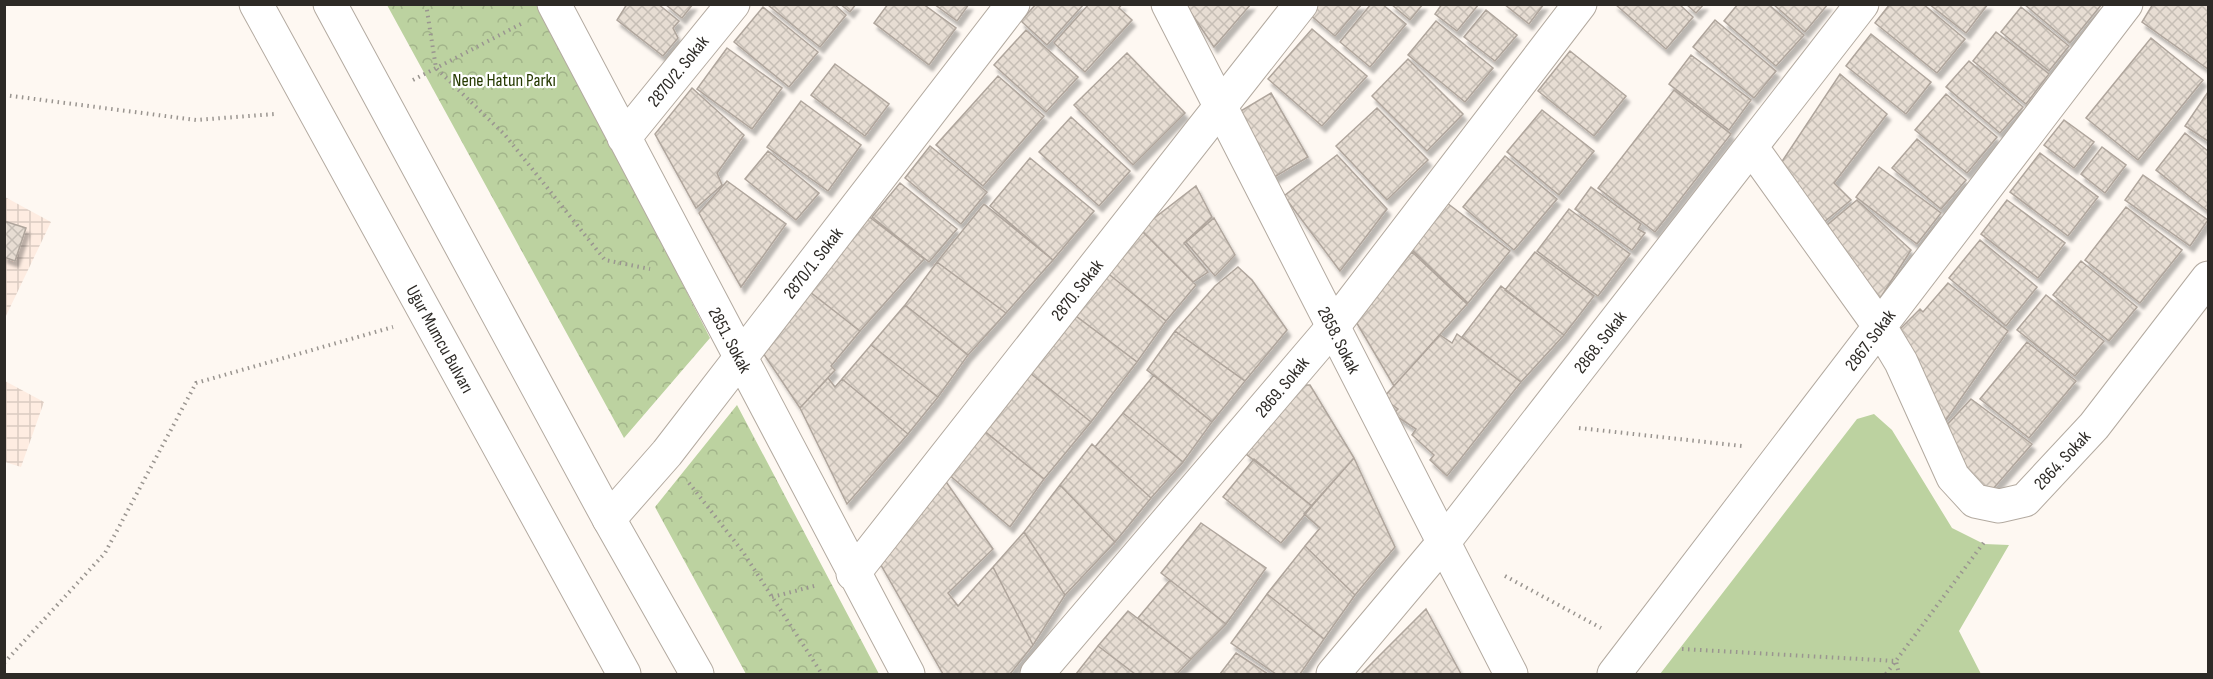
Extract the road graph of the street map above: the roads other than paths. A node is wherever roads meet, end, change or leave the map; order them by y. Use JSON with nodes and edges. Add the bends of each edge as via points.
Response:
{"nodes":[{"id":1,"x":256,"y":4,"type":"edge"},
{"id":2,"x":330,"y":4,"type":"edge"},
{"id":3,"x":733,"y":4,"type":"edge"},
{"id":4,"x":1013,"y":4,"type":"edge"},
{"id":5,"x":1168,"y":4,"type":"edge"},
{"id":6,"x":1301,"y":4,"type":"edge"},
{"id":7,"x":1580,"y":4,"type":"edge"},
{"id":8,"x":1862,"y":4,"type":"edge"},
{"id":9,"x":2126,"y":4,"type":"edge"},
{"id":10,"x":554,"y":5,"type":"edge"},
{"id":11,"x":1220,"y":109,"type":"junction"},
{"id":12,"x":624,"y":138,"type":"junction"},
{"id":13,"x":1752,"y":148,"type":"junction"},
{"id":14,"x":2208,"y":278,"type":"edge"},
{"id":15,"x":1880,"y":327,"type":"junction"},
{"id":16,"x":1332,"y":328,"type":"junction"},
{"id":17,"x":739,"y":358,"type":"junction"},
{"id":18,"x":609,"y":519,"type":"junction"},
{"id":19,"x":1443,"y":543,"type":"junction"},
{"id":20,"x":853,"y":574,"type":"junction"},
{"id":21,"x":624,"y":675,"type":"edge"},
{"id":22,"x":697,"y":675,"type":"edge"},
{"id":23,"x":908,"y":675,"type":"edge"},
{"id":24,"x":1037,"y":675,"type":"edge"},
{"id":25,"x":1333,"y":675,"type":"edge"},
{"id":26,"x":1511,"y":675,"type":"edge"},
{"id":27,"x":1614,"y":675,"type":"edge"}],
"edges":[{"from":1,"to":21,"type":"street","name":"Uğur Mumcu Bulvarı"},
{"from":2,"to":18,"type":"street"},
{"from":3,"to":12,"type":"street","name":"2870/2. Sokak"},
{"from":4,"to":17,"type":"street","name":"2870/1. Sokak"},
{"from":5,"to":11,"type":"street","name":"2858. Sokak"},
{"from":6,"to":11,"type":"street","name":"2870. Sokak"},
{"from":7,"to":16,"type":"street","name":"2869. Sokak"},
{"from":8,"to":13,"type":"street","name":"2868. Sokak"},
{"from":9,"to":15,"type":"street","name":"2867. Sokak"},
{"from":10,"to":12,"type":"street","name":"2851. Sokak"},
{"from":11,"to":16,"type":"street","name":"2858. Sokak"},
{"from":11,"to":20,"type":"street","name":"2870. Sokak"},
{"from":12,"to":17,"type":"street","name":"2851. Sokak"},
{"from":13,"to":15,"type":"street"},
{"from":13,"to":19,"type":"street","name":"2868. Sokak"},
{"from":14,"to":15,"type":"street","name":"2864. Sokak","via":[[2094,426],[2025,500],[1999,506],[1975,501],[1953,477]]},
{"from":15,"to":27,"type":"street","name":"2867. Sokak"},
{"from":16,"to":19,"type":"street","name":"2858. Sokak"},
{"from":16,"to":24,"type":"street","name":"2869. Sokak"},
{"from":17,"to":18,"type":"street","name":"2870/1. Sokak"},
{"from":17,"to":20,"type":"street","name":"2851. Sokak"},
{"from":18,"to":22,"type":"street"},
{"from":19,"to":25,"type":"street","name":"2868. Sokak"},
{"from":19,"to":26,"type":"street","name":"2858. Sokak"},
{"from":20,"to":23,"type":"street","name":"2851. Sokak"}]}
